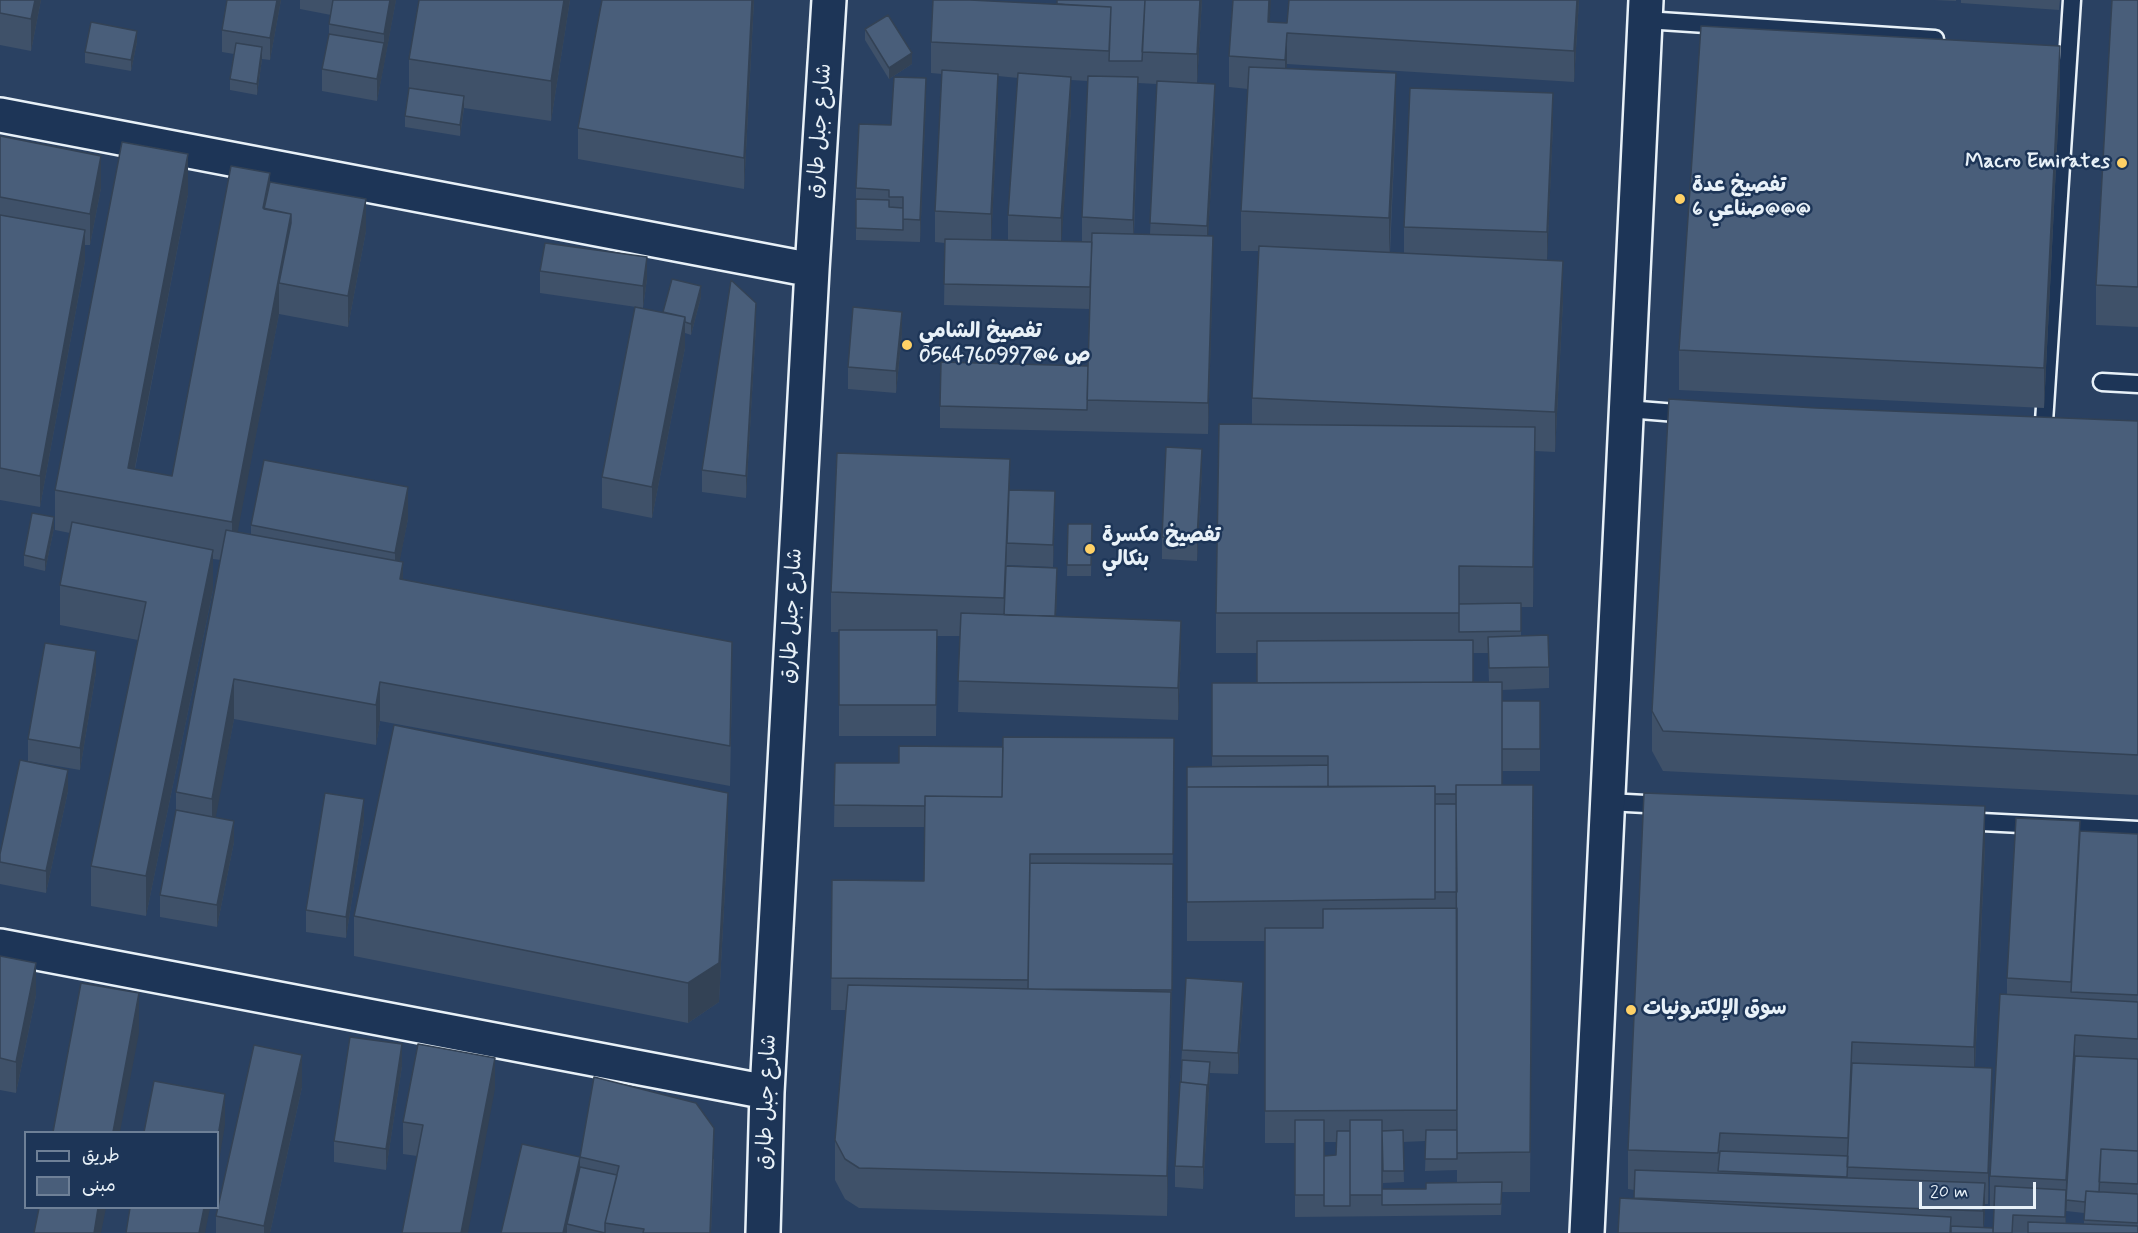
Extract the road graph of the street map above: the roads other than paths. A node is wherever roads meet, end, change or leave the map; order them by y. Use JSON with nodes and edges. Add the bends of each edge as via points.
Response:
{"nodes":[{"id":1,"x":829,"y":0,"type":"edge"},
{"id":2,"x":2072,"y":0,"type":"edge"},
{"id":3,"x":1646,"y":10,"type":"edge"},
{"id":4,"x":1952,"y":40,"type":"edge"},
{"id":5,"x":0,"y":115,"type":"edge"},
{"id":6,"x":812,"y":270,"type":"junction"},
{"id":7,"x":2102,"y":382,"type":"dead end"},
{"id":8,"x":2138,"y":384,"type":"edge"},
{"id":9,"x":1627,"y":410,"type":"junction"},
{"id":10,"x":1710,"y":415,"type":"edge"},
{"id":11,"x":2043,"y":437,"type":"edge"},
{"id":12,"x":1608,"y":802,"type":"junction"},
{"id":13,"x":1678,"y":806,"type":"edge"},
{"id":14,"x":1949,"y":820,"type":"edge"},
{"id":15,"x":2138,"y":830,"type":"edge"},
{"id":16,"x":0,"y":946,"type":"edge"},
{"id":17,"x":767,"y":1092,"type":"junction"},
{"id":18,"x":763,"y":1233,"type":"edge"},
{"id":19,"x":1587,"y":1233,"type":"edge"}],
"edges":[{"from":1,"to":6,"type":"street","name":"شارع جبل طارق"},
{"from":2,"to":11,"type":"lane","via":[[2063,48]]},
{"from":3,"to":4,"type":"lane"},
{"from":3,"to":9,"type":"street"},
{"from":5,"to":6,"type":"street"},
{"from":6,"to":17,"type":"street","name":"شارع جبل طارق"},
{"from":7,"to":8,"type":"lane"},
{"from":9,"to":10,"type":"lane"},
{"from":9,"to":12,"type":"street"},
{"from":12,"to":13,"type":"lane"},
{"from":12,"to":19,"type":"street"},
{"from":14,"to":15,"type":"lane"},
{"from":16,"to":17,"type":"street"},
{"from":17,"to":18,"type":"street","name":"شارع جبل طارق"}]}
